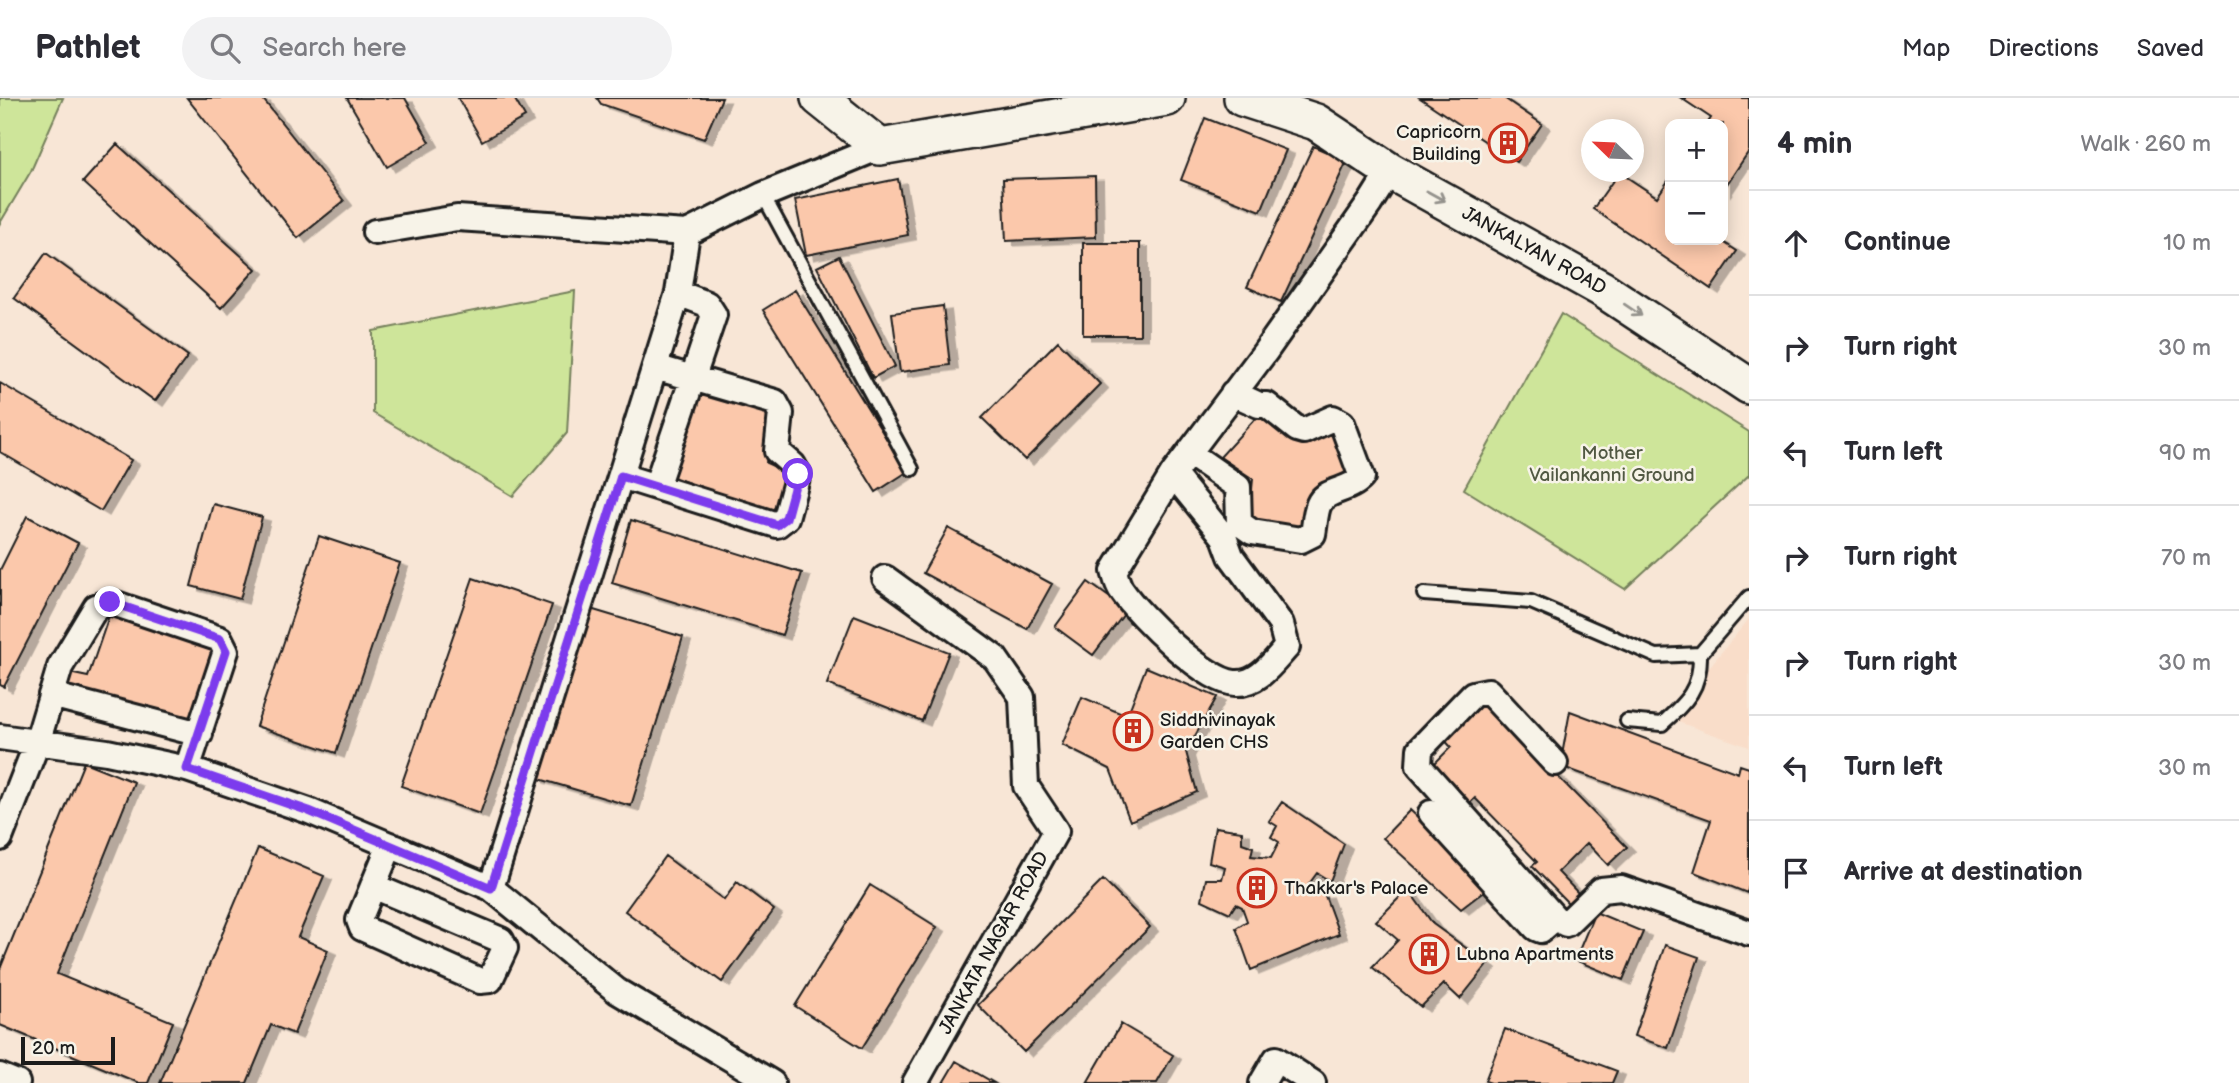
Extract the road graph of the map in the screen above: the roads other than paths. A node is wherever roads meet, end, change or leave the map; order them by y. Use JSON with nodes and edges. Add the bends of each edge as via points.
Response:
{"nodes":[{"id":1,"x":819,"y":98,"type":"edge"},
{"id":2,"x":1167,"y":98,"type":"edge"},
{"id":3,"x":1242,"y":98,"type":"edge"},
{"id":4,"x":1321,"y":110,"type":"edge"},
{"id":5,"x":880,"y":147,"type":"junction"},
{"id":6,"x":1390,"y":171,"type":"junction"},
{"id":7,"x":763,"y":195,"type":"junction"},
{"id":8,"x":374,"y":232,"type":"dead end"},
{"id":9,"x":687,"y":233,"type":"junction"},
{"id":10,"x":678,"y":293,"type":"junction"},
{"id":11,"x":662,"y":343,"type":"junction"},
{"id":12,"x":701,"y":354,"type":"junction"},
{"id":13,"x":655,"y":368,"type":"junction"},
{"id":14,"x":693,"y":377,"type":"junction"},
{"id":15,"x":1749,"y":386,"type":"edge"},
{"id":16,"x":647,"y":391,"type":"junction"},
{"id":17,"x":1233,"y":394,"type":"junction"},
{"id":18,"x":684,"y":402,"type":"junction"},
{"id":19,"x":1189,"y":453,"type":"junction"},
{"id":20,"x":912,"y":469,"type":"dead end"},
{"id":21,"x":1173,"y":474,"type":"junction"},
{"id":22,"x":621,"y":476,"type":"junction"},
{"id":23,"x":656,"y":487,"type":"junction"},
{"id":24,"x":885,"y":578,"type":"dead end"},
{"id":25,"x":1424,"y":594,"type":"dead end"},
{"id":26,"x":1749,"y":597,"type":"edge"},
{"id":27,"x":1700,"y":654,"type":"junction"},
{"id":28,"x":51,"y":695,"type":"junction"},
{"id":29,"x":1627,"y":721,"type":"dead end"},
{"id":30,"x":200,"y":734,"type":"junction"},
{"id":31,"x":0,"y":737,"type":"edge"},
{"id":32,"x":37,"y":743,"type":"junction"},
{"id":33,"x":1555,"y":763,"type":"dead end"},
{"id":34,"x":187,"y":769,"type":"junction"},
{"id":35,"x":1431,"y":813,"type":"dead end"},
{"id":36,"x":0,"y":838,"type":"edge"},
{"id":37,"x":390,"y":845,"type":"junction"},
{"id":38,"x":373,"y":886,"type":"junction"},
{"id":39,"x":491,"y":888,"type":"junction"},
{"id":40,"x":1555,"y":918,"type":"junction"},
{"id":41,"x":1749,"y":933,"type":"edge"},
{"id":42,"x":0,"y":1076,"type":"edge"},
{"id":43,"x":17,"y":1083,"type":"edge"},
{"id":44,"x":772,"y":1083,"type":"edge"},
{"id":45,"x":915,"y":1083,"type":"edge"},
{"id":46,"x":1262,"y":1083,"type":"edge"},
{"id":47,"x":1313,"y":1083,"type":"edge"}],
"edges":[{"from":1,"to":5,"type":"street"},
{"from":2,"to":5,"type":"street"},
{"from":3,"to":4,"type":"street","name":"JANKALYAN ROAD"},
{"from":4,"to":6,"type":"street","name":"JANKALYAN ROAD"},
{"from":5,"to":7,"type":"street"},
{"from":6,"to":15,"type":"street","name":"JANKALYAN ROAD","one_way":true,"via":[[1602,289]]},
{"from":6,"to":17,"type":"street"},
{"from":7,"to":9,"type":"street"},
{"from":7,"to":20,"type":"lane"},
{"from":8,"to":9,"type":"street","via":[[457,218]]},
{"from":9,"to":10,"type":"street"},
{"from":10,"to":11,"type":"street"},
{"from":10,"to":12,"type":"street","via":[[707,304],[715,315]]},
{"from":11,"to":12,"type":"street"},
{"from":11,"to":13,"type":"street"},
{"from":12,"to":14,"type":"street"},
{"from":13,"to":14,"type":"street"},
{"from":13,"to":16,"type":"street"},
{"from":14,"to":18,"type":"street"},
{"from":14,"to":23,"type":"street","via":[[775,402],[781,412],[778,451],[798,474],[786,518],[777,525]]},
{"from":16,"to":18,"type":"street"},
{"from":16,"to":22,"type":"street"},
{"from":17,"to":19,"type":"street"},
{"from":17,"to":19,"type":"street","via":[[1267,405],[1304,431],[1333,418],[1342,423],[1362,477],[1356,485],[1325,495],[1313,534],[1301,540],[1252,532],[1239,523],[1238,487]]},
{"from":18,"to":23,"type":"street"},
{"from":19,"to":21,"type":"street"},
{"from":21,"to":21,"type":"street","via":[[1224,537],[1231,556],[1281,624],[1287,647],[1258,678],[1235,683],[1205,672],[1163,636],[1121,590],[1114,571]]},
{"from":22,"to":23,"type":"street"},
{"from":22,"to":39,"type":"street"},
{"from":24,"to":45,"type":"street","name":"JANKATA NAGAR ROAD","via":[[995,657],[1022,697],[1026,786],[1056,831]]},
{"from":25,"to":27,"type":"lane","via":[[1531,602],[1656,656]]},
{"from":26,"to":27,"type":"lane"},
{"from":27,"to":29,"type":"lane","via":[[1700,674],[1685,702],[1662,724]]},
{"from":28,"to":30,"type":"street"},
{"from":28,"to":30,"type":"street","via":[[60,667],[96,607],[110,602],[220,639],[226,651]]},
{"from":28,"to":32,"type":"street"},
{"from":30,"to":34,"type":"street"},
{"from":31,"to":32,"type":"street"},
{"from":32,"to":34,"type":"street"},
{"from":32,"to":36,"type":"street"},
{"from":33,"to":40,"type":"street","via":[[1488,691],[1473,694],[1420,749],[1419,766]]},
{"from":34,"to":37,"type":"street"},
{"from":35,"to":40,"type":"street","via":[[1536,928],[1541,930]]},
{"from":37,"to":38,"type":"street"},
{"from":37,"to":39,"type":"street"},
{"from":38,"to":38,"type":"street","via":[[359,920],[362,928],[480,981],[490,980],[505,948],[501,940]]},
{"from":39,"to":44,"type":"street","via":[[617,991]]},
{"from":40,"to":41,"type":"street","via":[[1566,923],[1601,890],[1621,888]]},
{"from":42,"to":43,"type":"street"},
{"from":46,"to":47,"type":"street","via":[[1276,1059]]}]}
